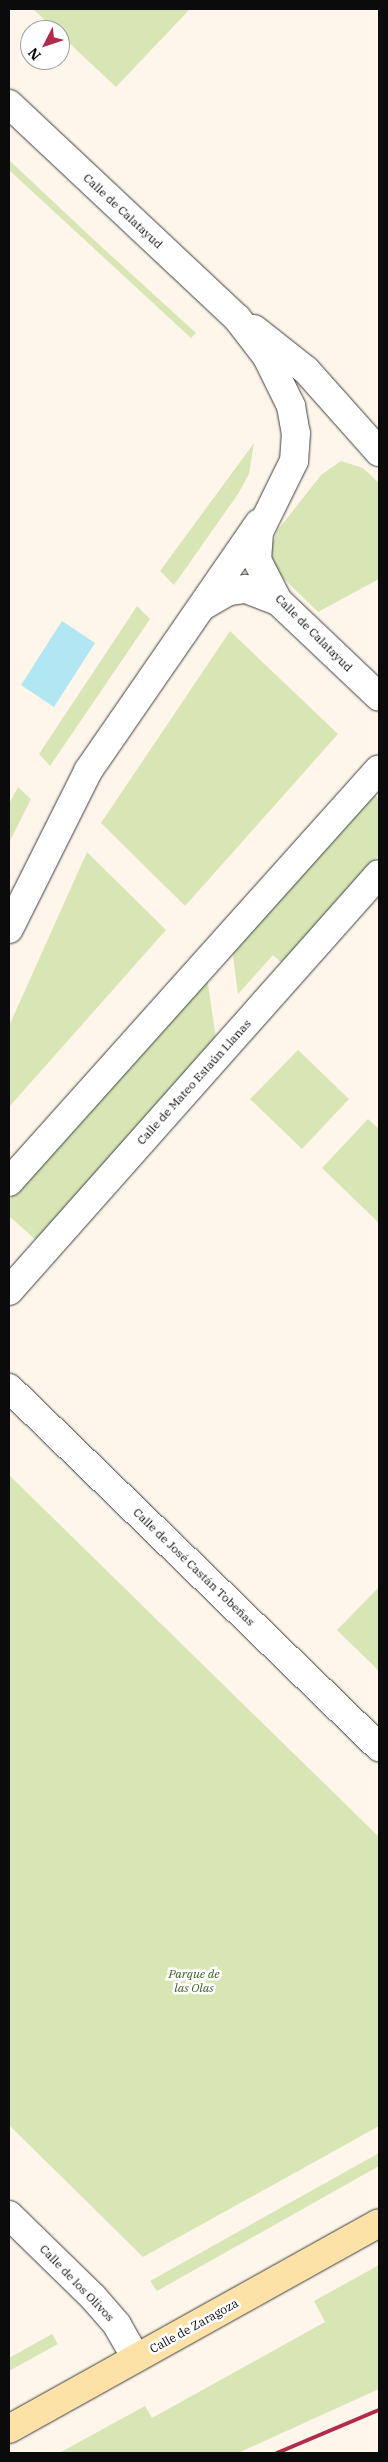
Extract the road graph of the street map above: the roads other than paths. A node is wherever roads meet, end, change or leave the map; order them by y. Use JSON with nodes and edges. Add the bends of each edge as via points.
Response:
{"nodes":[{"id":1,"x":9,"y":104,"type":"edge"},
{"id":2,"x":237,"y":318,"type":"junction"},
{"id":3,"x":379,"y":452,"type":"edge"},
{"id":4,"x":283,"y":488,"type":"junction"},
{"id":5,"x":278,"y":601,"type":"junction"},
{"id":6,"x":200,"y":608,"type":"junction"},
{"id":7,"x":379,"y":697,"type":"edge"},
{"id":8,"x":379,"y":769,"type":"edge"},
{"id":9,"x":379,"y":874,"type":"edge"},
{"id":10,"x":9,"y":929,"type":"edge"},
{"id":11,"x":9,"y":1182,"type":"edge"},
{"id":12,"x":9,"y":1291,"type":"edge"},
{"id":13,"x":9,"y":1388,"type":"edge"},
{"id":14,"x":379,"y":1747,"type":"edge"},
{"id":15,"x":9,"y":2215,"type":"edge"},
{"id":16,"x":379,"y":2223,"type":"edge"},
{"id":17,"x":136,"y":2358,"type":"junction"},
{"id":18,"x":9,"y":2429,"type":"edge"}],
"edges":[{"from":1,"to":2,"type":"street","name":"Calle de Calatayud"},
{"from":2,"to":3,"type":"street","name":"Calle de Calatayud","via":[[306,370]]},
{"from":2,"to":4,"type":"street","name":"Calle de Calatayud","via":[[267,358],[292,406],[294,461]]},
{"from":4,"to":5,"type":"street","name":"Calle de Calatayud","via":[[256,545],[263,576]]},
{"from":4,"to":6,"type":"street"},
{"from":5,"to":6,"type":"street","via":[[262,593],[229,590]]},
{"from":5,"to":7,"type":"street","name":"Calle de Calatayud"},
{"from":6,"to":10,"type":"street","via":[[88,771]]},
{"from":8,"to":11,"type":"street"},
{"from":9,"to":12,"type":"street","name":"Calle de Mateo Estaún Llanas"},
{"from":13,"to":14,"type":"street","name":"Calle de José Castán Tobeñas"},
{"from":15,"to":17,"type":"street","name":"Calle de los Olivos","via":[[93,2297],[117,2325]]},
{"from":16,"to":17,"type":"main road","name":"Calle de Zaragoza"},
{"from":17,"to":18,"type":"main road","name":"Calle de Zaragoza"}]}
